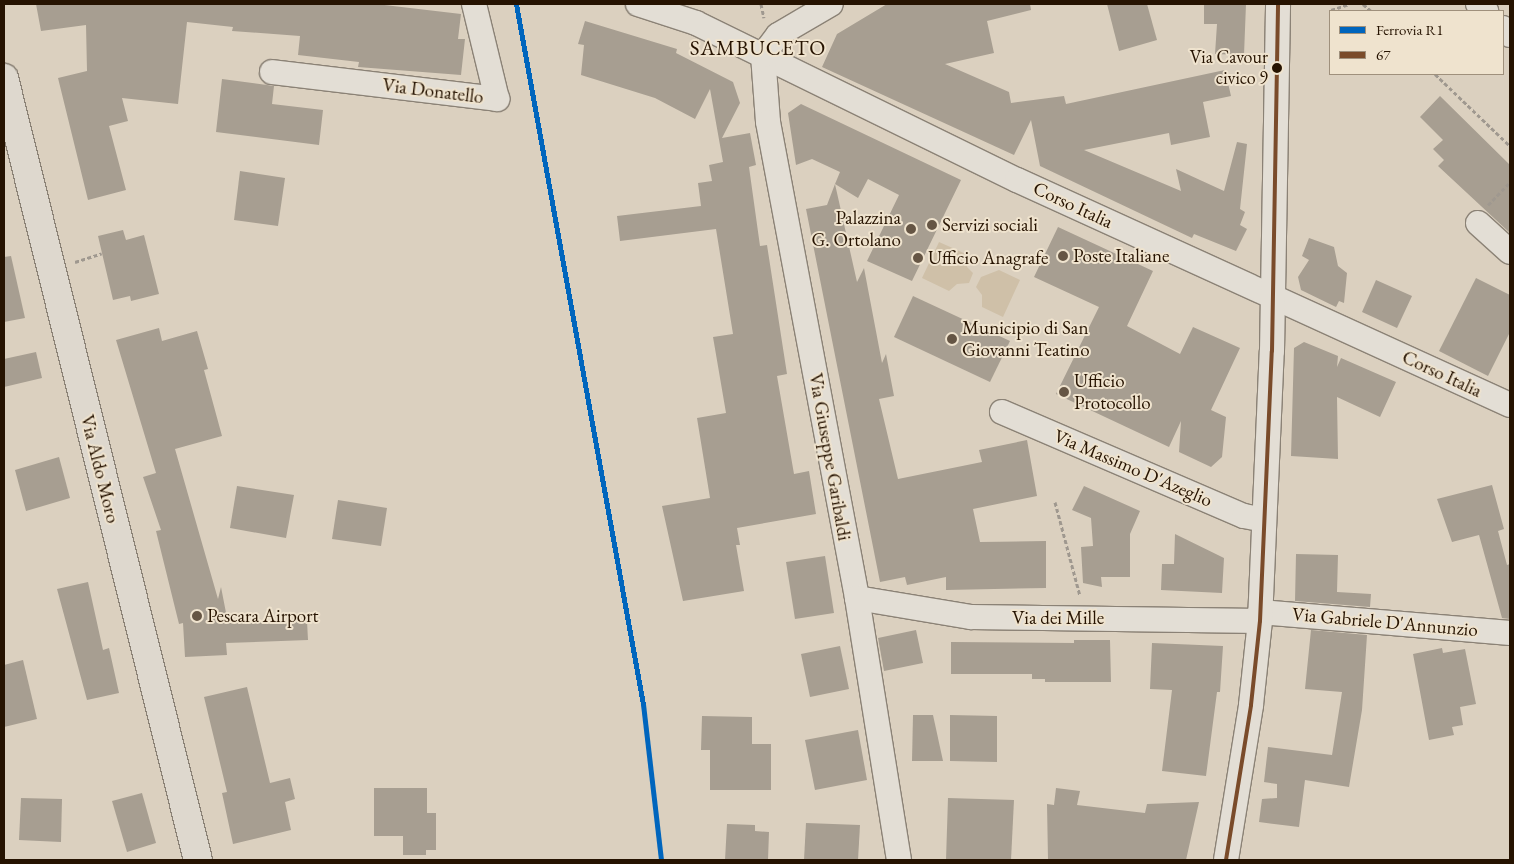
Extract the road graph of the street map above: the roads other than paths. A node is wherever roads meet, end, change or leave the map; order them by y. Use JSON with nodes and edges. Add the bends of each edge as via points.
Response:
{"nodes":[{"id":1,"x":474,"y":4,"type":"edge"},
{"id":2,"x":638,"y":4,"type":"edge"},
{"id":3,"x":831,"y":4,"type":"edge"},
{"id":4,"x":1278,"y":4,"type":"edge"},
{"id":5,"x":763,"y":55,"type":"junction"},
{"id":6,"x":272,"y":72,"type":"dead end"},
{"id":7,"x":4,"y":78,"type":"edge"},
{"id":8,"x":1478,"y":223,"type":"road end"},
{"id":9,"x":1510,"y":252,"type":"edge"},
{"id":10,"x":1272,"y":297,"type":"junction"},
{"id":11,"x":1510,"y":406,"type":"edge"},
{"id":12,"x":1002,"y":412,"type":"dead end"},
{"id":13,"x":1264,"y":520,"type":"junction"},
{"id":14,"x":857,"y":598,"type":"junction"},
{"id":15,"x":1260,"y":617,"type":"junction"},
{"id":16,"x":1510,"y":633,"type":"edge"},
{"id":17,"x":198,"y":860,"type":"edge"},
{"id":18,"x":899,"y":860,"type":"edge"},
{"id":19,"x":1226,"y":860,"type":"edge"}],
"edges":[{"from":1,"to":6,"type":"street","name":"Via Donatello","via":[[498,99]]},
{"from":2,"to":5,"type":"street","name":"Corso Italia","via":[[696,23]]},
{"from":3,"to":5,"type":"street","via":[[778,35]]},
{"from":4,"to":10,"type":"street"},
{"from":5,"to":10,"type":"street","name":"Corso Italia","via":[[1018,180]]},
{"from":5,"to":14,"type":"street","name":"Via Giuseppe Garibaldi","via":[[768,122]]},
{"from":7,"to":17,"type":"main road","name":"Via Aldo Moro"},
{"from":8,"to":9,"type":"street"},
{"from":10,"to":11,"type":"street","name":"Corso Italia"},
{"from":10,"to":13,"type":"street"},
{"from":12,"to":13,"type":"street","name":"Via Massimo D'Azeglio","via":[[1244,516]]},
{"from":13,"to":15,"type":"street"},
{"from":14,"to":15,"type":"street","name":"Via dei Mille","via":[[971,617]]},
{"from":14,"to":18,"type":"street","name":"Via Giuseppe Garibaldi"},
{"from":15,"to":16,"type":"street","name":"Via Gabriele D'Annunzio"},
{"from":15,"to":19,"type":"street","via":[[1251,704]]}]}
